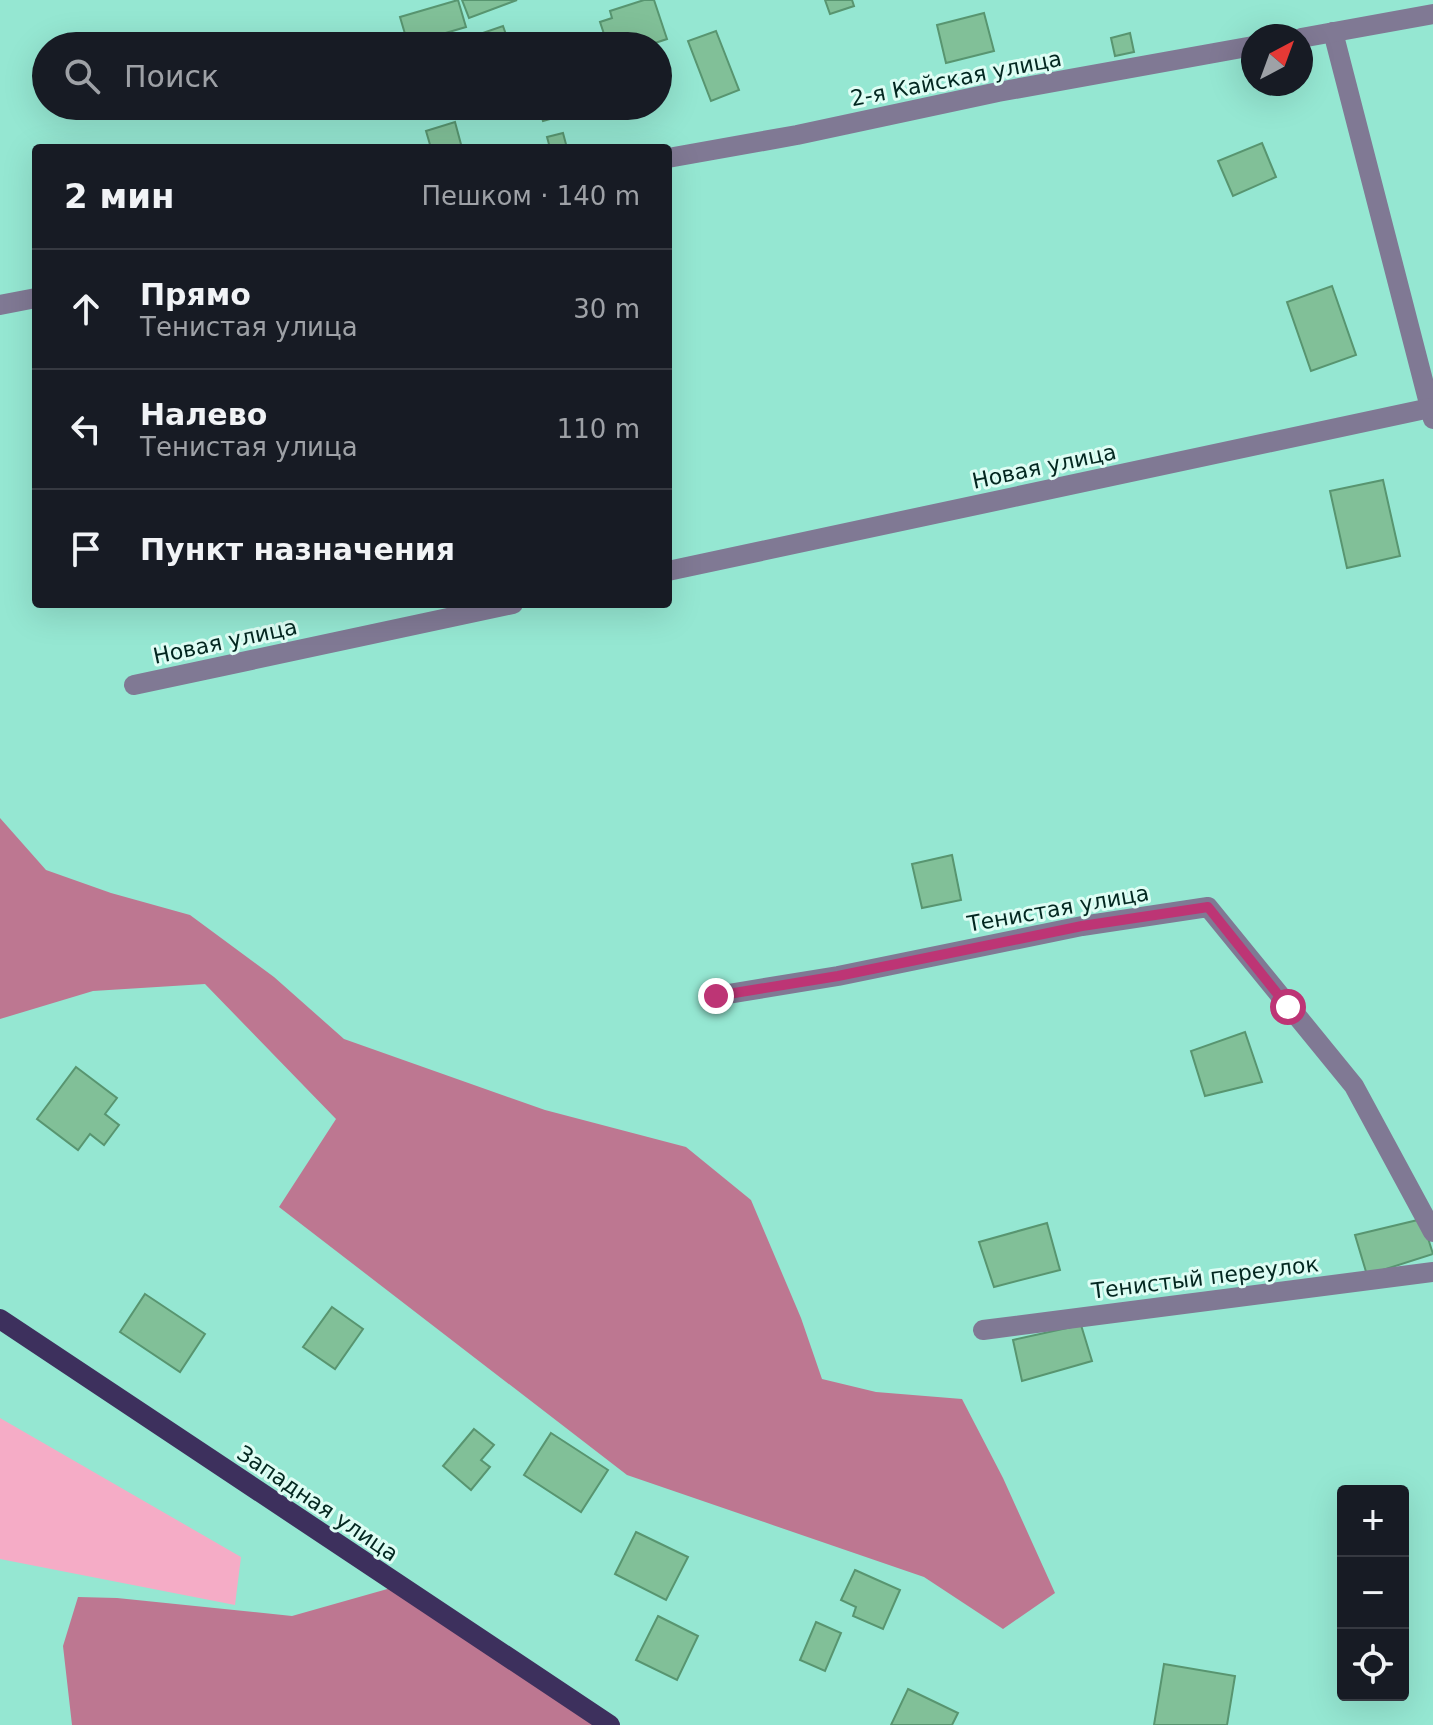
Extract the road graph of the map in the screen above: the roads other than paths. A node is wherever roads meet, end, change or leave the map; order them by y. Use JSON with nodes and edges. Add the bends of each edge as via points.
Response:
{"nodes":[{"id":1,"x":1433,"y":14,"type":"edge"},
{"id":2,"x":1333,"y":32,"type":"junction"},
{"id":3,"x":1313,"y":36,"type":"edge"},
{"id":4,"x":1241,"y":48,"type":"edge"},
{"id":5,"x":672,"y":157,"type":"edge"},
{"id":6,"x":32,"y":299,"type":"edge"},
{"id":7,"x":0,"y":305,"type":"edge"},
{"id":8,"x":1431,"y":415,"type":"edge"},
{"id":9,"x":672,"y":570,"type":"edge"},
{"id":10,"x":494,"y":608,"type":"edge"},
{"id":11,"x":134,"y":685,"type":"dead end"},
{"id":12,"x":716,"y":996,"type":"dead end"},
{"id":13,"x":1433,"y":1232,"type":"edge"},
{"id":14,"x":1433,"y":1272,"type":"edge"},
{"id":15,"x":0,"y":1319,"type":"edge"},
{"id":16,"x":983,"y":1330,"type":"dead end"},
{"id":17,"x":610,"y":1725,"type":"edge"}],
"edges":[{"from":1,"to":2,"type":"street"},
{"from":2,"to":3,"type":"street"},
{"from":2,"to":8,"type":"street"},
{"from":4,"to":5,"type":"street","name":"2-я Кайская улица"},
{"from":6,"to":7,"type":"street"},
{"from":8,"to":9,"type":"street","name":"Новая улица"},
{"from":10,"to":11,"type":"street","name":"Новая улица"},
{"from":12,"to":13,"type":"street","name":"Тенистая улица","via":[[1208,907],[1354,1086]]},
{"from":14,"to":16,"type":"street","name":"Тенистый переулок"},
{"from":15,"to":17,"type":"main road","name":"Западная улица"}]}
